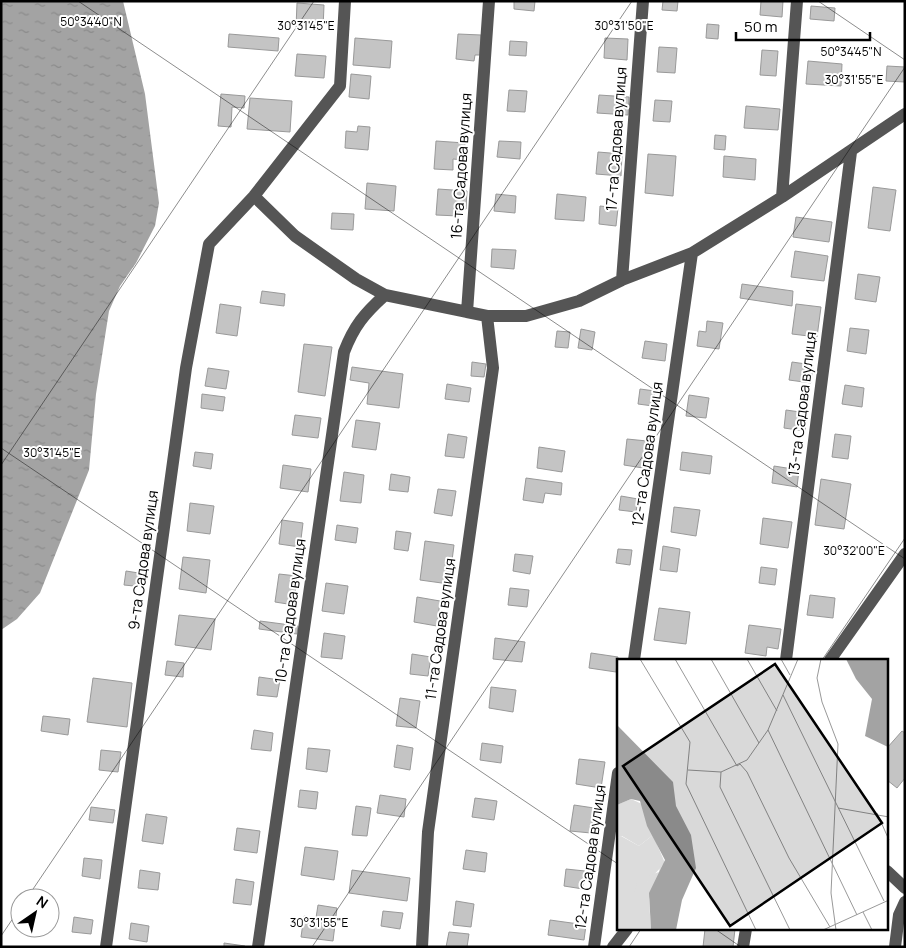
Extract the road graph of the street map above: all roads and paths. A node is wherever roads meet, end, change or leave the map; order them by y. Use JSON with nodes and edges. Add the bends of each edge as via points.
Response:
{"nodes":[{"id":1,"x":345,"y":1,"type":"edge"},
{"id":2,"x":489,"y":1,"type":"edge"},
{"id":3,"x":643,"y":1,"type":"edge"},
{"id":4,"x":797,"y":1,"type":"edge"},
{"id":5,"x":905,"y":114,"type":"edge"},
{"id":6,"x":851,"y":152,"type":"junction"},
{"id":7,"x":254,"y":196,"type":"junction"},
{"id":8,"x":782,"y":197,"type":"junction"},
{"id":9,"x":692,"y":253,"type":"junction"},
{"id":10,"x":622,"y":280,"type":"junction"},
{"id":11,"x":385,"y":295,"type":"junction"},
{"id":12,"x":468,"y":312,"type":"junction"},
{"id":13,"x":487,"y":316,"type":"junction"},
{"id":14,"x":905,"y":554,"type":"edge"},
{"id":15,"x":634,"y":659,"type":"edge"},
{"id":16,"x":786,"y":659,"type":"edge"},
{"id":17,"x":831,"y":659,"type":"edge"},
{"id":18,"x":617,"y":780,"type":"edge"},
{"id":19,"x":888,"y":872,"type":"edge"},
{"id":20,"x":905,"y":888,"type":"edge"},
{"id":21,"x":905,"y":902,"type":"edge"},
{"id":22,"x":626,"y":930,"type":"edge"},
{"id":23,"x":746,"y":930,"type":"edge"},
{"id":24,"x":106,"y":947,"type":"edge"},
{"id":25,"x":258,"y":947,"type":"edge"},
{"id":26,"x":422,"y":947,"type":"edge"},
{"id":27,"x":594,"y":947,"type":"edge"},
{"id":28,"x":613,"y":947,"type":"edge"},
{"id":29,"x":743,"y":947,"type":"edge"},
{"id":30,"x":895,"y":947,"type":"edge"}],
"edges":[{"from":1,"to":7,"type":"street","name":"9-та Садова вулиця","via":[[340,86]]},
{"from":2,"to":12,"type":"street","name":"16-та Садова вулиця"},
{"from":3,"to":10,"type":"street","name":"17-та Садова вулиця"},
{"from":4,"to":8,"type":"street"},
{"from":5,"to":6,"type":"street"},
{"from":6,"to":8,"type":"street"},
{"from":6,"to":16,"type":"street","name":"13-та Садова вулиця"},
{"from":7,"to":11,"type":"street","via":[[295,236],[356,279]]},
{"from":7,"to":24,"type":"street","name":"9-та Садова вулиця","via":[[209,244],[186,368]]},
{"from":8,"to":9,"type":"street"},
{"from":9,"to":10,"type":"street"},
{"from":9,"to":15,"type":"street","name":"12-та Садова вулиця"},
{"from":10,"to":13,"type":"street","via":[[579,301],[526,316]]},
{"from":11,"to":12,"type":"street"},
{"from":11,"to":25,"type":"street","name":"10-та Садова вулиця","via":[[354,328],[344,352]]},
{"from":12,"to":13,"type":"street"},
{"from":13,"to":26,"type":"street","name":"11-та Садова вулиця","via":[[493,368],[428,832]]},
{"from":14,"to":17,"type":"street"},
{"from":18,"to":27,"type":"street","name":"12-та Садова вулиця"},
{"from":19,"to":20,"type":"street"},
{"from":21,"to":30,"type":"street","via":[[899,915]]},
{"from":22,"to":28,"type":"street"},
{"from":23,"to":29,"type":"street"}]}
